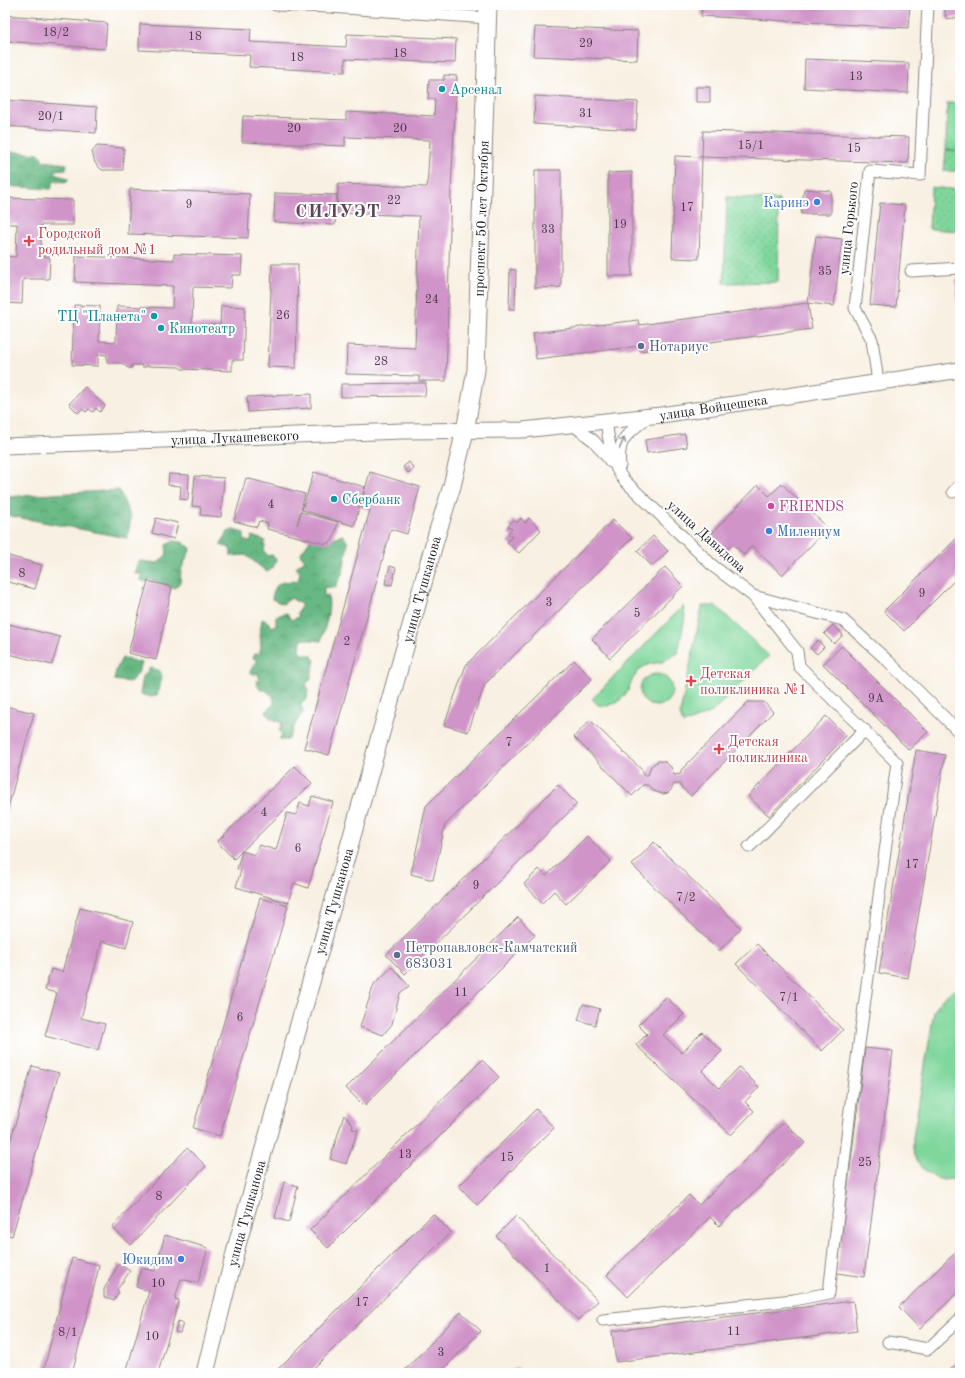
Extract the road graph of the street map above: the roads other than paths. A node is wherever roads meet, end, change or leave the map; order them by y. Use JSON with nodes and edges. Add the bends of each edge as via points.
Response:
{"nodes":[{"id":1,"x":276,"y":5,"type":"edge"},
{"id":2,"x":928,"y":5,"type":"edge"},
{"id":3,"x":488,"y":12,"type":"edge"},
{"id":4,"x":960,"y":268,"type":"edge"},
{"id":5,"x":911,"y":270,"type":"dead end"},
{"id":6,"x":960,"y":370,"type":"edge"},
{"id":7,"x":878,"y":382,"type":"junction"},
{"id":8,"x":649,"y":416,"type":"junction"},
{"id":9,"x":606,"y":422,"type":"junction"},
{"id":10,"x":573,"y":425,"type":"junction"},
{"id":11,"x":465,"y":431,"type":"junction"},
{"id":12,"x":5,"y":446,"type":"edge"},
{"id":13,"x":614,"y":465,"type":"junction"},
{"id":14,"x":624,"y":480,"type":"junction"},
{"id":15,"x":753,"y":596,"type":"junction"},
{"id":16,"x":865,"y":730,"type":"junction"},
{"id":17,"x":960,"y":733,"type":"edge"},
{"id":18,"x":749,"y":847,"type":"dead end"},
{"id":19,"x":960,"y":1319,"type":"edge"},
{"id":20,"x":603,"y":1320,"type":"dead end"},
{"id":21,"x":888,"y":1342,"type":"dead end"},
{"id":22,"x":205,"y":1373,"type":"edge"}],
"edges":[{"from":1,"to":3,"type":"street"},
{"from":2,"to":7,"type":"street","name":"улица Горького","via":[[920,175],[870,171],[855,308],[872,340]]},
{"from":3,"to":11,"type":"main road","name":"проспект 50 лет Октября","via":[[476,370]]},
{"from":4,"to":5,"type":"street"},
{"from":6,"to":7,"type":"main road","name":"улица Войцешека"},
{"from":7,"to":8,"type":"main road","name":"улица Войцешека"},
{"from":8,"to":9,"type":"main road","name":"улица Войцешека"},
{"from":14,"to":8,"type":"street","one_way":true,"via":[[620,472],[621,443]]},
{"from":9,"to":10,"type":"main road","name":"улица Войцешека"},
{"from":9,"to":13,"type":"street","name":"улица Давыдова"},
{"from":10,"to":11,"type":"main road","name":"улица Войцешека","via":[[523,430]]},
{"from":10,"to":13,"type":"street","via":[[594,441]]},
{"from":11,"to":12,"type":"main road","name":"улица Лукашевского","via":[[407,430]]},
{"from":11,"to":22,"type":"main road","name":"улица Тушканова","via":[[452,486],[239,1240]]},
{"from":13,"to":14,"type":"street","name":"улица Давыдова"},
{"from":14,"to":15,"type":"street","name":"улица Давыдова","via":[[713,566]]},
{"from":15,"to":16,"type":"street","via":[[796,651],[799,666]]},
{"from":15,"to":17,"type":"street","name":"улица Давыдова","via":[[843,620]]},
{"from":16,"to":18,"type":"street"},
{"from":16,"to":20,"type":"street","via":[[897,763],[850,1110],[829,1293],[794,1300]]},
{"from":19,"to":21,"type":"street","via":[[928,1349]]}]}
